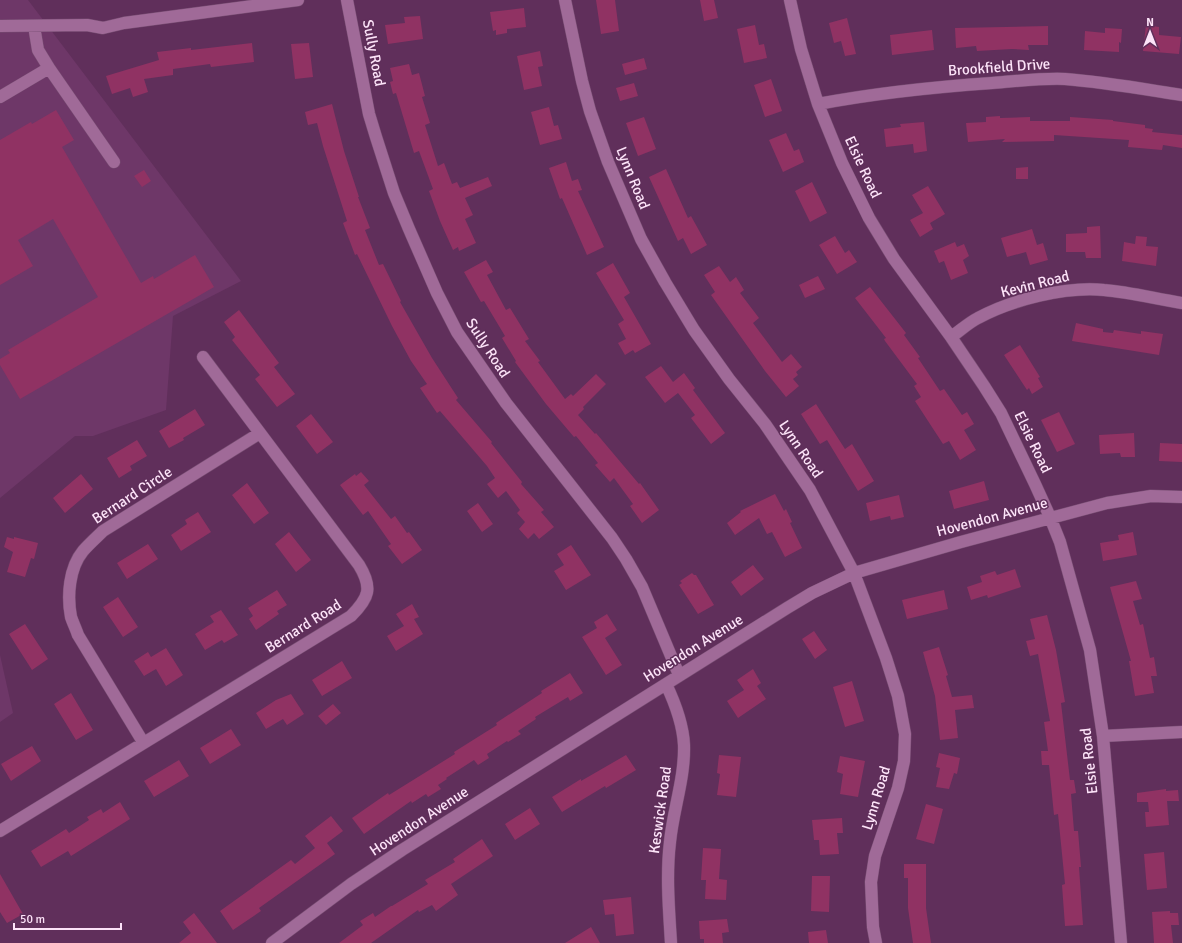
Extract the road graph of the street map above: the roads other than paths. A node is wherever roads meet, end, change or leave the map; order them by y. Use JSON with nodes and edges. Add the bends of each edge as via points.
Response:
{"nodes":[{"id":1,"x":298,"y":0,"type":"edge"},
{"id":2,"x":347,"y":0,"type":"edge"},
{"id":3,"x":566,"y":0,"type":"edge"},
{"id":4,"x":790,"y":0,"type":"edge"},
{"id":5,"x":0,"y":26,"type":"edge"},
{"id":6,"x":34,"y":26,"type":"junction"},
{"id":7,"x":49,"y":68,"type":"junction"},
{"id":8,"x":1182,"y":95,"type":"edge"},
{"id":9,"x":0,"y":97,"type":"edge"},
{"id":10,"x":818,"y":104,"type":"junction"},
{"id":11,"x":114,"y":162,"type":"dead end"},
{"id":12,"x":1182,"y":304,"type":"edge"},
{"id":13,"x":951,"y":337,"type":"junction"},
{"id":14,"x":202,"y":357,"type":"dead end"},
{"id":15,"x":260,"y":433,"type":"junction"},
{"id":16,"x":1182,"y":497,"type":"edge"},
{"id":17,"x":1050,"y":517,"type":"junction"},
{"id":18,"x":854,"y":573,"type":"junction"},
{"id":19,"x":679,"y":675,"type":"junction"},
{"id":20,"x":666,"y":684,"type":"junction"},
{"id":21,"x":1182,"y":732,"type":"edge"},
{"id":22,"x":1103,"y":736,"type":"junction"},
{"id":23,"x":143,"y":742,"type":"junction"},
{"id":24,"x":0,"y":831,"type":"edge"},
{"id":25,"x":272,"y":943,"type":"edge"},
{"id":26,"x":671,"y":943,"type":"edge"},
{"id":27,"x":876,"y":943,"type":"edge"},
{"id":28,"x":1121,"y":943,"type":"edge"}],
"edges":[{"from":1,"to":6,"type":"street","via":[[103,28],[70,24]]},
{"from":2,"to":19,"type":"street","name":"Sully Road","via":[[369,114],[376,137],[394,193],[437,293],[457,332],[506,403],[626,559],[642,587]]},
{"from":3,"to":18,"type":"street","name":"Lynn Road","via":[[590,111],[608,162],[641,239],[694,330],[765,424],[810,490]]},
{"from":4,"to":10,"type":"street","name":"Elsie Road","via":[[801,49]]},
{"from":5,"to":6,"type":"street"},
{"from":6,"to":7,"type":"street","via":[[38,50]]},
{"from":7,"to":9,"type":"street"},
{"from":7,"to":11,"type":"street"},
{"from":8,"to":10,"type":"street","name":"Brookfield Drive","via":[[1064,79],[913,89]]},
{"from":10,"to":13,"type":"street","name":"Elsie Road","via":[[842,163],[869,218],[894,259]]},
{"from":12,"to":13,"type":"street","name":"Kevin Road","via":[[1104,290],[1056,293],[1003,307],[978,318]]},
{"from":13,"to":17,"type":"street","name":"Elsie Road","via":[[1001,413]]},
{"from":14,"to":15,"type":"street","name":"Bernard Road"},
{"from":15,"to":23,"type":"street","name":"Bernard Circle","via":[[103,531],[83,551],[75,565],[69,599],[78,635]]},
{"from":15,"to":23,"type":"street","name":"Bernard Road","via":[[359,565],[366,577],[368,591],[362,604],[351,616]]},
{"from":16,"to":17,"type":"street","name":"Hovendon Avenue","via":[[1151,496],[1129,499]]},
{"from":17,"to":18,"type":"street","name":"Hovendon Avenue"},
{"from":17,"to":22,"type":"street","name":"Elsie Road","via":[[1060,542],[1090,650]]},
{"from":18,"to":19,"type":"street","name":"Hovendon Avenue","via":[[812,593]]},
{"from":18,"to":27,"type":"street","name":"Lynn Road","via":[[898,696],[905,734],[904,761],[898,788],[875,856],[871,882]]},
{"from":19,"to":20,"type":"street","name":"Hovendon Avenue"},
{"from":20,"to":25,"type":"street","name":"Hovendon Avenue","via":[[402,850],[351,884]]},
{"from":20,"to":26,"type":"street","name":"Keswick Road","via":[[680,722],[684,744],[670,842],[668,899]]},
{"from":21,"to":22,"type":"street"},
{"from":22,"to":28,"type":"street","name":"Elsie Road"},
{"from":23,"to":24,"type":"street","name":"Bernard Road"}]}
